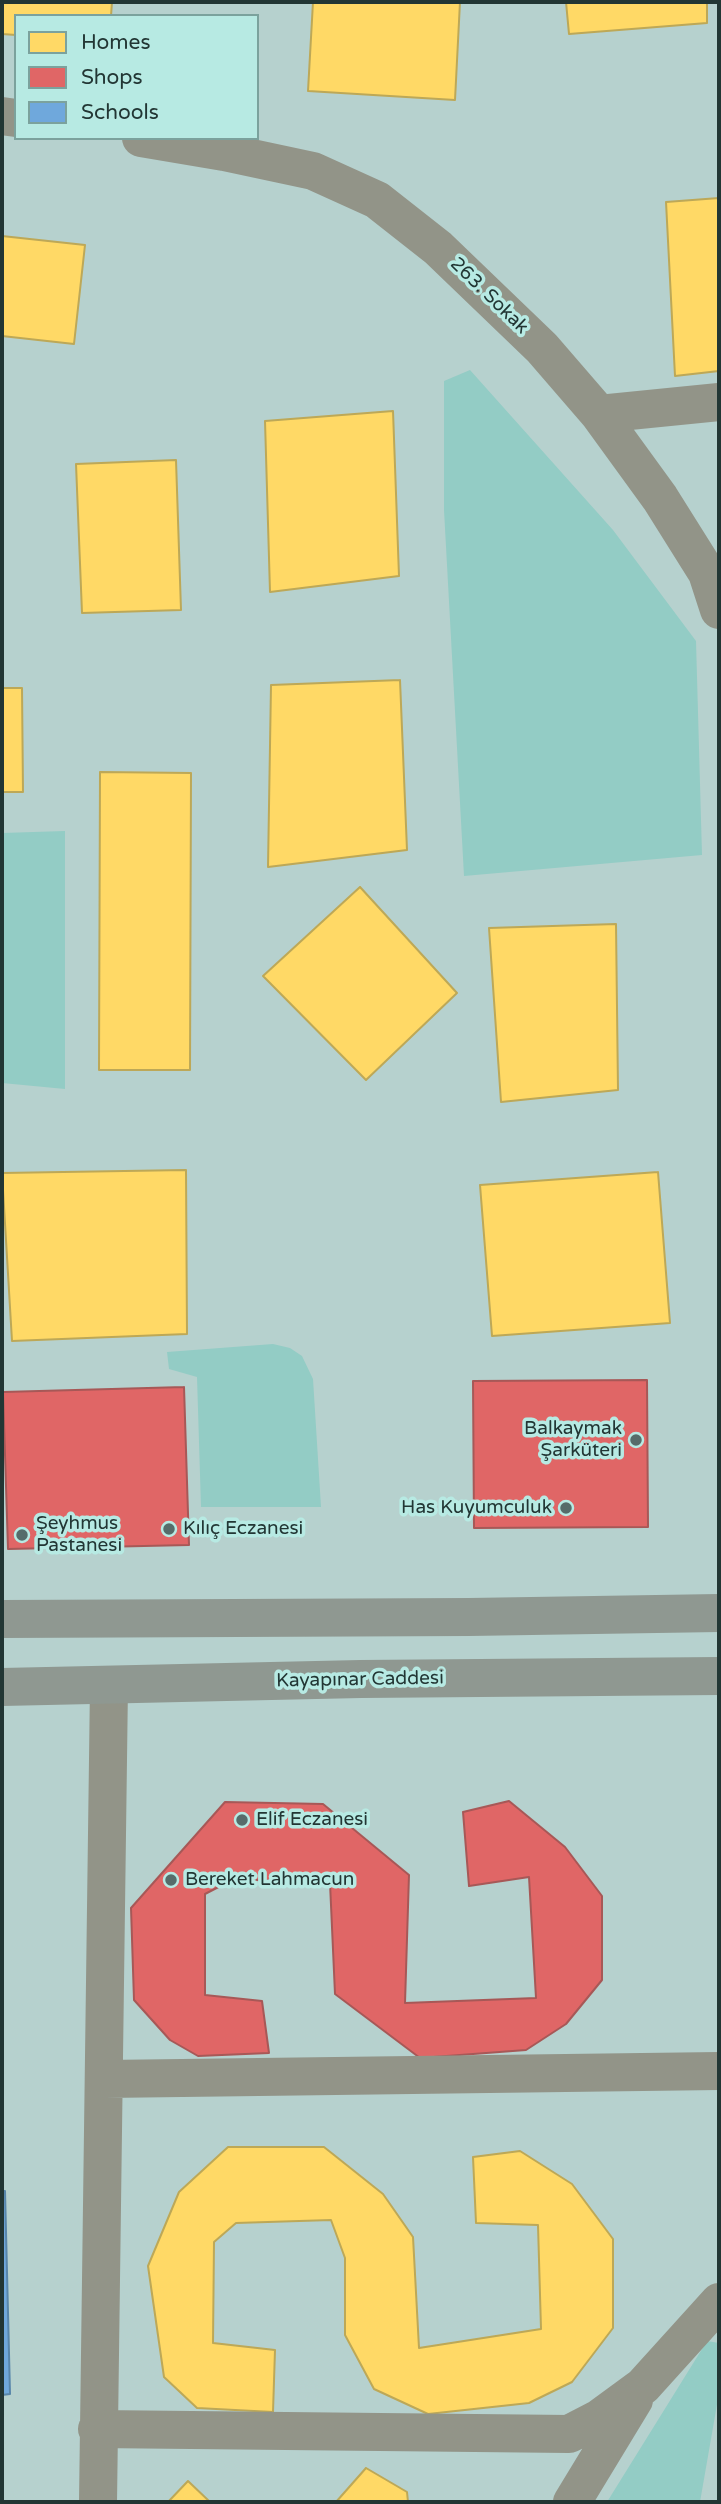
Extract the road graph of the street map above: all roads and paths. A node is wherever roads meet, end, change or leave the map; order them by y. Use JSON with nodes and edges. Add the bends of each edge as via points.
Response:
{"nodes":[{"id":1,"x":153,"y":140,"type":"edge"},
{"id":2,"x":719,"y":402,"type":"edge"},
{"id":3,"x":599,"y":414,"type":"junction"},
{"id":4,"x":719,"y":610,"type":"edge"},
{"id":5,"x":719,"y":1613,"type":"edge"},
{"id":6,"x":2,"y":1619,"type":"edge"},
{"id":7,"x":719,"y":1676,"type":"edge"},
{"id":8,"x":109,"y":1685,"type":"junction"},
{"id":9,"x":2,"y":1687,"type":"edge"},
{"id":10,"x":719,"y":2071,"type":"edge"},
{"id":11,"x":105,"y":2079,"type":"junction"},
{"id":12,"x":719,"y":2302,"type":"edge"},
{"id":13,"x":643,"y":2386,"type":"junction"},
{"id":14,"x":97,"y":2430,"type":"junction"},
{"id":15,"x":98,"y":2502,"type":"edge"},
{"id":16,"x":572,"y":2502,"type":"edge"}],
"edges":[{"from":1,"to":3,"type":"street","name":"263. Sokak","via":[[313,171],[377,200],[438,248],[542,348]]},
{"from":2,"to":3,"type":"street"},
{"from":3,"to":4,"type":"street","name":"263. Sokak","via":[[707,573]]},
{"from":5,"to":6,"type":"main road"},
{"from":7,"to":8,"type":"main road","name":"Kayapınar Caddesi"},
{"from":8,"to":9,"type":"main road","name":"Kayapınar Caddesi"},
{"from":8,"to":11,"type":"street"},
{"from":10,"to":11,"type":"street"},
{"from":11,"to":14,"type":"street"},
{"from":12,"to":13,"type":"street"},
{"from":13,"to":14,"type":"street","via":[[569,2434]]},
{"from":13,"to":16,"type":"street"},
{"from":14,"to":15,"type":"street"}]}
